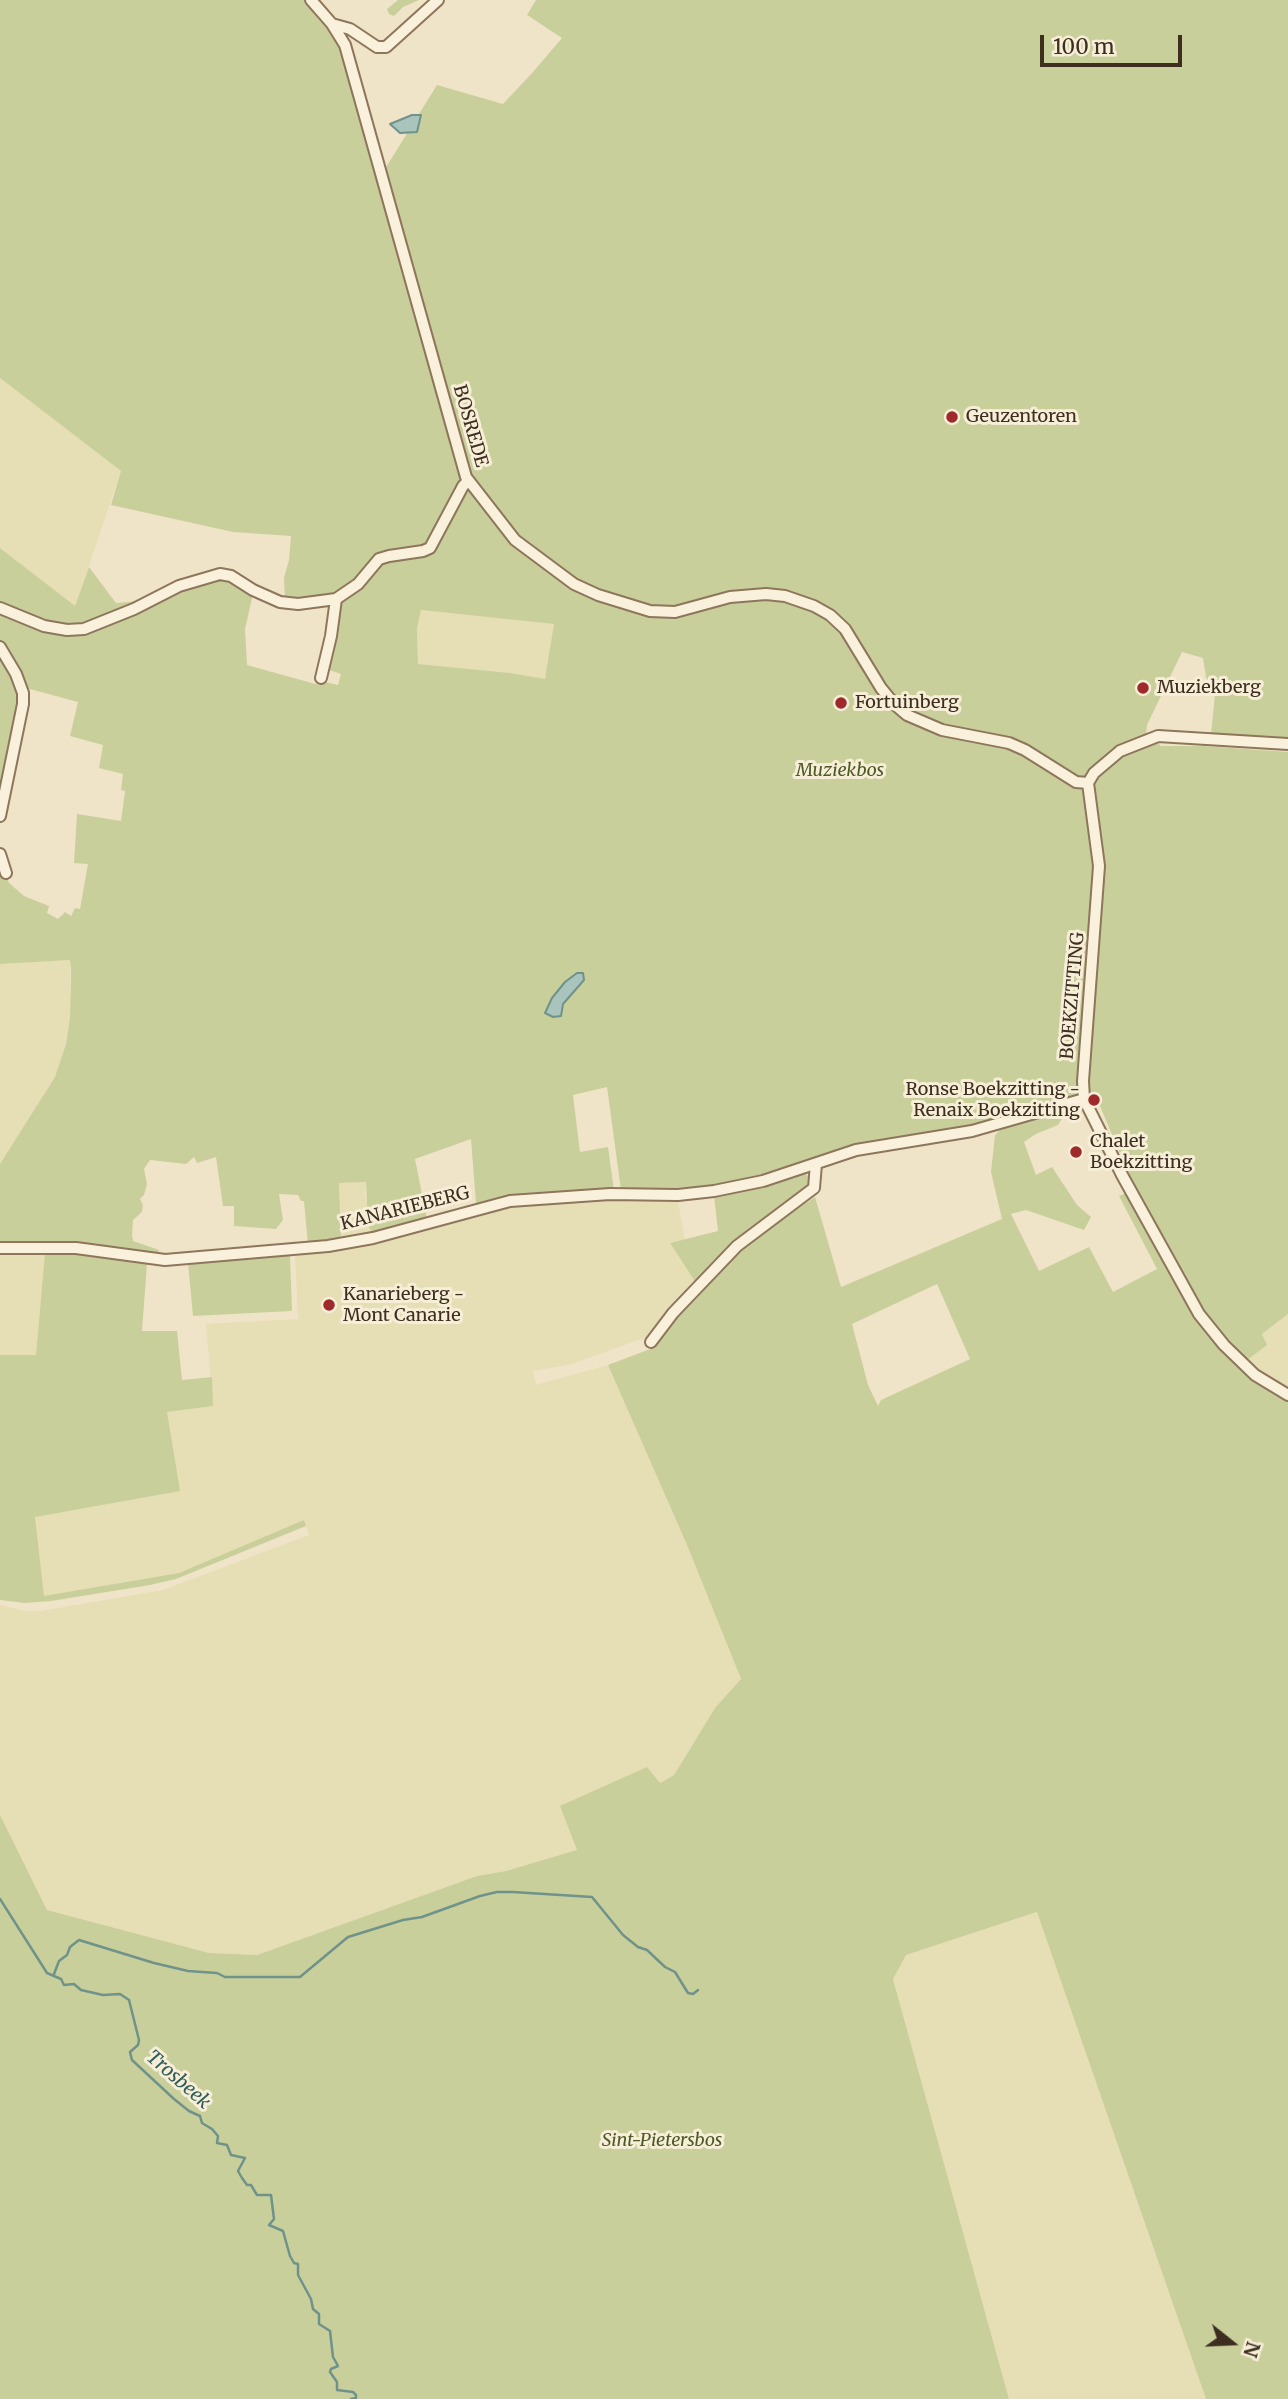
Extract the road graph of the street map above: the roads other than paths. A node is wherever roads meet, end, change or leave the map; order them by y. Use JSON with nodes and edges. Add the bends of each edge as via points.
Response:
{"nodes":[{"id":1,"x":311,"y":0,"type":"edge"},
{"id":2,"x":438,"y":0,"type":"edge"},
{"id":3,"x":332,"y":24,"type":"junction"},
{"id":4,"x":468,"y":481,"type":"junction"},
{"id":5,"x":336,"y":599,"type":"junction"},
{"id":6,"x":0,"y":608,"type":"edge"},
{"id":7,"x":0,"y":647,"type":"edge"},
{"id":8,"x":321,"y":678,"type":"dead end"},
{"id":9,"x":1288,"y":744,"type":"edge"},
{"id":10,"x":1088,"y":783,"type":"junction"},
{"id":11,"x":0,"y":816,"type":"edge"},
{"id":12,"x":0,"y":854,"type":"edge"},
{"id":13,"x":6,"y":873,"type":"dead end"},
{"id":14,"x":1084,"y":1098,"type":"junction"},
{"id":15,"x":816,"y":1164,"type":"junction"},
{"id":16,"x":0,"y":1248,"type":"edge"},
{"id":17,"x":651,"y":1342,"type":"dead end"},
{"id":18,"x":1288,"y":1395,"type":"edge"}],
"edges":[{"from":1,"to":3,"type":"street","name":"BOSREDE"},
{"from":2,"to":3,"type":"street","via":[[386,47],[377,47],[350,29]]},
{"from":3,"to":4,"type":"street","name":"BOSREDE","via":[[345,45],[359,90]]},
{"from":4,"to":5,"type":"street","via":[[430,548],[379,559],[358,584]]},
{"from":4,"to":10,"type":"street","name":"BOSREDE","via":[[515,540],[580,588],[667,613],[750,595],[801,600],[823,610],[845,629],[881,688],[907,715],[942,730],[1009,743],[1076,782]]},
{"from":5,"to":6,"type":"street","via":[[280,602],[220,574],[171,589],[134,610],[84,629],[44,626]]},
{"from":5,"to":8,"type":"street"},
{"from":7,"to":11,"type":"street","via":[[16,674],[23,704]]},
{"from":9,"to":10,"type":"street","via":[[1158,736],[1120,751]]},
{"from":10,"to":14,"type":"street","name":"BOEKZITTING","via":[[1099,866]]},
{"from":12,"to":13,"type":"street"},
{"from":14,"to":15,"type":"street","via":[[993,1126],[856,1150]]},
{"from":14,"to":18,"type":"street","name":"BOEKZITTING","via":[[1199,1314],[1255,1375]]},
{"from":15,"to":16,"type":"street","name":"KANARIEBERG","via":[[763,1181],[690,1194],[510,1201],[373,1238],[309,1248],[156,1260],[76,1248]]},
{"from":15,"to":17,"type":"street","via":[[814,1188],[737,1246]]}]}
